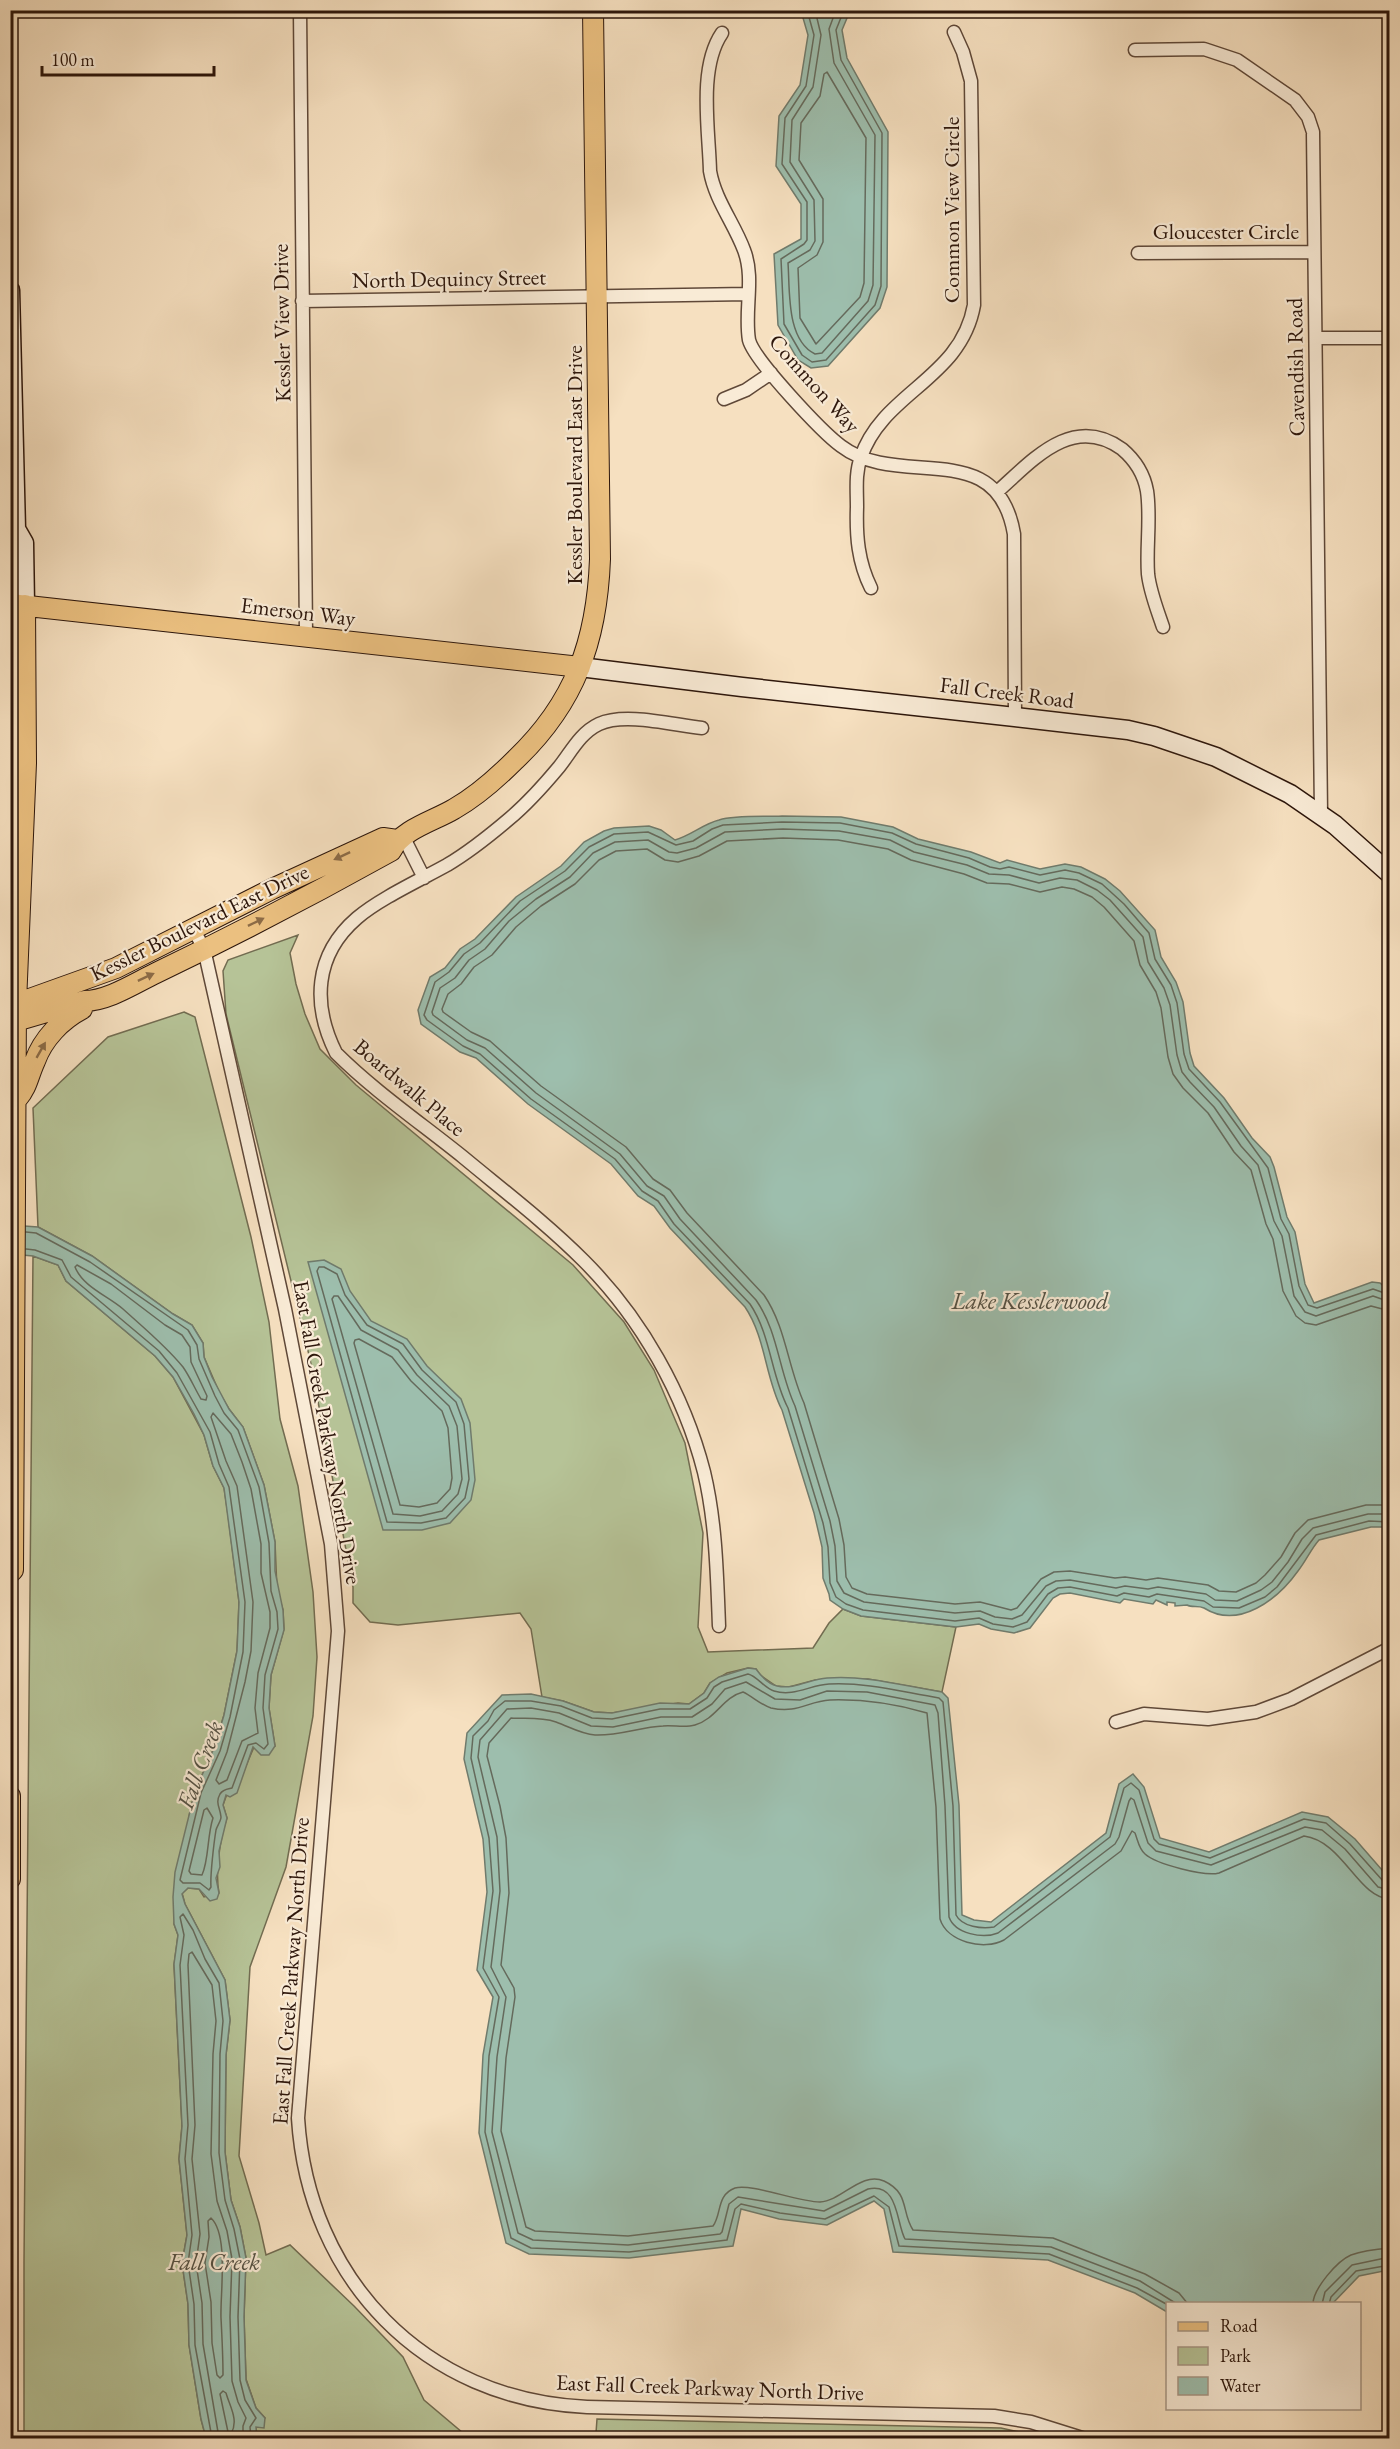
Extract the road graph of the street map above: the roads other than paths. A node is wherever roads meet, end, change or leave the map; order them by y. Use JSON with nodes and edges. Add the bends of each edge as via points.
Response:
{"nodes":[{"id":1,"x":300,"y":10,"type":"edge"},
{"id":2,"x":593,"y":10,"type":"edge"},
{"id":3,"x":954,"y":32,"type":"dead end"},
{"id":4,"x":722,"y":33,"type":"dead end"},
{"id":5,"x":1135,"y":50,"type":"dead end"},
{"id":6,"x":1314,"y":252,"type":"junction"},
{"id":7,"x":1138,"y":253,"type":"dead end"},
{"id":8,"x":10,"y":290,"type":"edge"},
{"id":9,"x":748,"y":294,"type":"junction"},
{"id":10,"x":597,"y":298,"type":"junction"},
{"id":11,"x":11,"y":300,"type":"edge"},
{"id":12,"x":302,"y":301,"type":"junction"},
{"id":13,"x":1316,"y":338,"type":"junction"},
{"id":14,"x":1389,"y":338,"type":"edge"},
{"id":15,"x":771,"y":373,"type":"junction"},
{"id":16,"x":724,"y":399,"type":"dead end"},
{"id":17,"x":861,"y":458,"type":"junction"},
{"id":18,"x":997,"y":492,"type":"junction"},
{"id":19,"x":13,"y":532,"type":"edge"},
{"id":20,"x":870,"y":588,"type":"dead end"},
{"id":21,"x":18,"y":604,"type":"edge"},
{"id":22,"x":1162,"y":627,"type":"dead end"},
{"id":23,"x":306,"y":635,"type":"junction"},
{"id":24,"x":580,"y":667,"type":"junction"},
{"id":25,"x":1016,"y":717,"type":"junction"},
{"id":26,"x":702,"y":728,"type":"dead end"},
{"id":27,"x":1320,"y":814,"type":"junction"},
{"id":28,"x":400,"y":838,"type":"junction"},
{"id":29,"x":1389,"y":874,"type":"edge"},
{"id":30,"x":424,"y":878,"type":"junction"},
{"id":31,"x":194,"y":930,"type":"junction"},
{"id":32,"x":204,"y":949,"type":"junction"},
{"id":33,"x":93,"y":1001,"type":"junction"},
{"id":34,"x":13,"y":1013,"type":"edge"},
{"id":35,"x":15,"y":1101,"type":"junction"},
{"id":36,"x":10,"y":1573,"type":"edge"},
{"id":37,"x":719,"y":1626,"type":"dead end"},
{"id":38,"x":1389,"y":1648,"type":"edge"},
{"id":39,"x":1116,"y":1722,"type":"dead end"},
{"id":40,"x":10,"y":1796,"type":"edge"},
{"id":41,"x":10,"y":1879,"type":"edge"},
{"id":42,"x":1082,"y":2439,"type":"edge"}],
"edges":[{"from":1,"to":12,"type":"street","name":"Kessler View Drive"},
{"from":2,"to":10,"type":"main road","name":"Kessler Boulevard East Drive"},
{"from":3,"to":17,"type":"street","name":"Common View Circle","via":[[971,81],[975,294],[972,315],[956,350],[880,422]]},
{"from":4,"to":9,"type":"street","name":"Common Way","via":[[712,52],[708,74],[710,171],[713,187],[744,249]]},
{"from":5,"to":6,"type":"street","name":"Cavendish Road","via":[[1199,49],[1223,53],[1298,104],[1308,117],[1314,137]]},
{"from":6,"to":7,"type":"street","name":"Gloucester Circle"},
{"from":6,"to":13,"type":"street","name":"Cavendish Road"},
{"from":8,"to":11,"type":"main road"},
{"from":9,"to":10,"type":"street","name":"North Dequincy Street","via":[[622,294]]},
{"from":9,"to":15,"type":"street","name":"Common Way","via":[[750,343]]},
{"from":10,"to":12,"type":"street","name":"North Dequincy Street"},
{"from":10,"to":24,"type":"main road","name":"Kessler Boulevard East Drive","via":[[600,578],[595,619]]},
{"from":11,"to":19,"type":"main road"},
{"from":12,"to":23,"type":"street","name":"Kessler View Drive"},
{"from":13,"to":14,"type":"street"},
{"from":13,"to":27,"type":"street","name":"Cavendish Road"},
{"from":15,"to":16,"type":"street"},
{"from":15,"to":17,"type":"street","name":"Common Way","via":[[827,434]]},
{"from":17,"to":18,"type":"street","name":"Common Way","via":[[889,466],[959,470],[980,478]]},
{"from":17,"to":20,"type":"street","name":"Common View Circle","via":[[857,473],[858,553]]},
{"from":18,"to":22,"type":"street","via":[[1047,449],[1066,439],[1097,438],[1125,452],[1140,469],[1147,489],[1148,574]]},
{"from":18,"to":25,"type":"street","via":[[1014,534]]},
{"from":19,"to":21,"type":"main road","via":[[24,543]]},
{"from":21,"to":23,"type":"main road","name":"Emerson Way"},
{"from":21,"to":34,"type":"main road","via":[[26,763]]},
{"from":23,"to":24,"type":"main road","name":"Emerson Way"},
{"from":24,"to":25,"type":"main road","name":"Fall Creek Road"},
{"from":24,"to":28,"type":"main road","name":"Kessler Boulevard East Drive","via":[[554,718],[518,758],[472,797]]},
{"from":25,"to":27,"type":"main road","name":"Fall Creek Road","via":[[1128,730],[1181,744],[1266,780]]},
{"from":26,"to":30,"type":"street","name":"Boardwalk Place","via":[[623,719],[597,725],[509,819]]},
{"from":27,"to":29,"type":"main road","name":"Fall Creek Road"},
{"from":28,"to":30,"type":"street"},
{"from":28,"to":31,"type":"main road","name":"Kessler Boulevard East Drive","one_way":true,"via":[[374,842]]},
{"from":32,"to":28,"type":"main road","name":"Kessler Boulevard East Drive","one_way":true,"via":[[391,851]]},
{"from":30,"to":37,"type":"street","name":"Boardwalk Place","via":[[367,910],[339,936],[321,980],[321,1007],[328,1038],[344,1061],[566,1245],[630,1314],[679,1402],[704,1472],[714,1532]]},
{"from":31,"to":32,"type":"street","name":"East Fall Creek Parkway North Drive"},
{"from":31,"to":34,"type":"main road","name":"Kessler Boulevard East Drive"},
{"from":33,"to":32,"type":"main road","name":"Kessler Boulevard East Drive","one_way":true},
{"from":32,"to":42,"type":"street","name":"East Fall Creek Parkway North Drive","via":[[285,1309],[336,1576],[338,1631],[298,2118],[308,2190],[336,2257],[374,2309],[415,2347],[463,2376],[523,2398],[587,2407],[983,2415],[1031,2421]]},
{"from":33,"to":34,"type":"main road","name":"Kessler Boulevard East Drive"},
{"from":35,"to":33,"type":"main road","one_way":true,"via":[[27,1088],[36,1058],[50,1036]]},
{"from":34,"to":35,"type":"main road"},
{"from":35,"to":36,"type":"main road"},
{"from":38,"to":39,"type":"street","via":[[1291,1699],[1256,1712],[1208,1719],[1144,1714]]},
{"from":40,"to":41,"type":"main road"}]}
